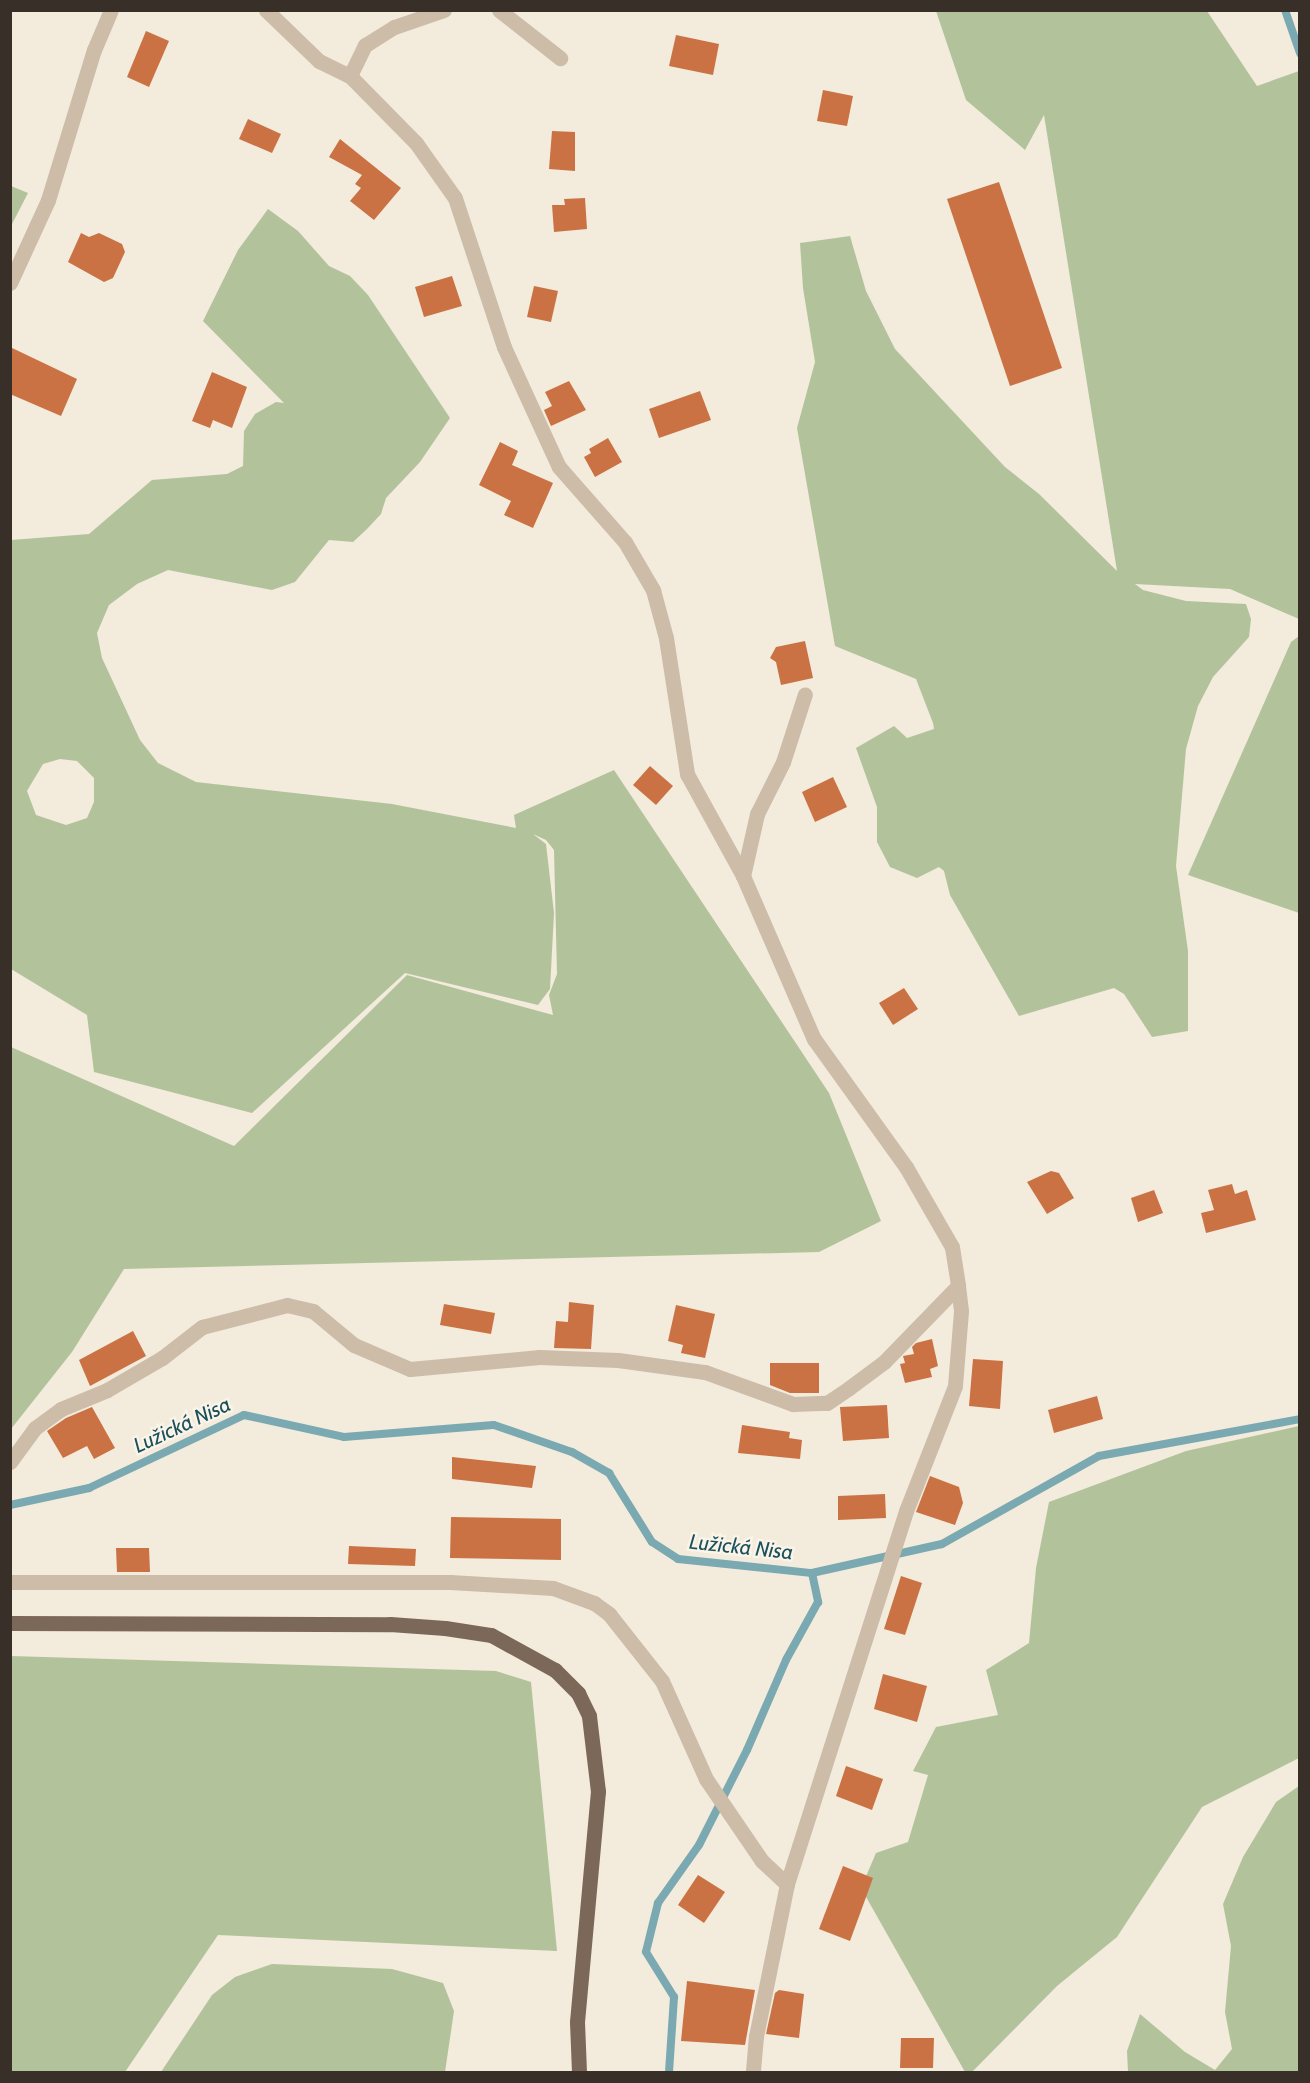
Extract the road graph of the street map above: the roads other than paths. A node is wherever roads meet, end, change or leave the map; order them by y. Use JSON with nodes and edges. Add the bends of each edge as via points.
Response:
{"nodes":[{"id":1,"x":111,"y":10,"type":"edge"},
{"id":2,"x":266,"y":10,"type":"edge"},
{"id":3,"x":444,"y":10,"type":"edge"},
{"id":4,"x":499,"y":10,"type":"edge"},
{"id":5,"x":560,"y":58,"type":"dead end"},
{"id":6,"x":350,"y":76,"type":"junction"},
{"id":7,"x":10,"y":283,"type":"edge"},
{"id":8,"x":805,"y":694,"type":"dead end"},
{"id":9,"x":743,"y":876,"type":"junction"},
{"id":10,"x":958,"y":1286,"type":"junction"},
{"id":11,"x":10,"y":1462,"type":"edge"},
{"id":12,"x":10,"y":1582,"type":"edge"},
{"id":13,"x":10,"y":1623,"type":"edge"},
{"id":14,"x":787,"y":1884,"type":"junction"},
{"id":15,"x":579,"y":2073,"type":"edge"},
{"id":16,"x":753,"y":2073,"type":"edge"}],
"edges":[{"from":1,"to":7,"type":"street","via":[[94,50],[48,200]]},
{"from":2,"to":6,"type":"street","via":[[319,61]]},
{"from":3,"to":6,"type":"street","via":[[394,27],[365,45]]},
{"from":4,"to":5,"type":"street"},
{"from":6,"to":9,"type":"street","via":[[416,143],[456,198],[504,347],[559,467],[625,542],[653,590],[666,638],[687,774]]},
{"from":8,"to":9,"type":"street","via":[[783,762],[756,814]]},
{"from":9,"to":10,"type":"street","via":[[814,1039],[906,1167],[952,1247]]},
{"from":10,"to":11,"type":"street","via":[[884,1362],[849,1388],[827,1402],[793,1404],[705,1372],[618,1359],[539,1357],[410,1369],[354,1346],[313,1311],[286,1305],[202,1327],[144,1369],[61,1409],[35,1428]]},
{"from":10,"to":14,"type":"street","via":[[961,1311],[955,1386],[906,1511]]},
{"from":12,"to":14,"type":"street","via":[[450,1582],[553,1588],[594,1603],[609,1614],[662,1681],[706,1779],[762,1861]]},
{"from":13,"to":15,"type":"main road","via":[[390,1624],[445,1628],[491,1635],[555,1670],[578,1693],[589,1716],[598,1791],[577,2022]]},
{"from":14,"to":16,"type":"street","via":[[756,2036]]}]}
